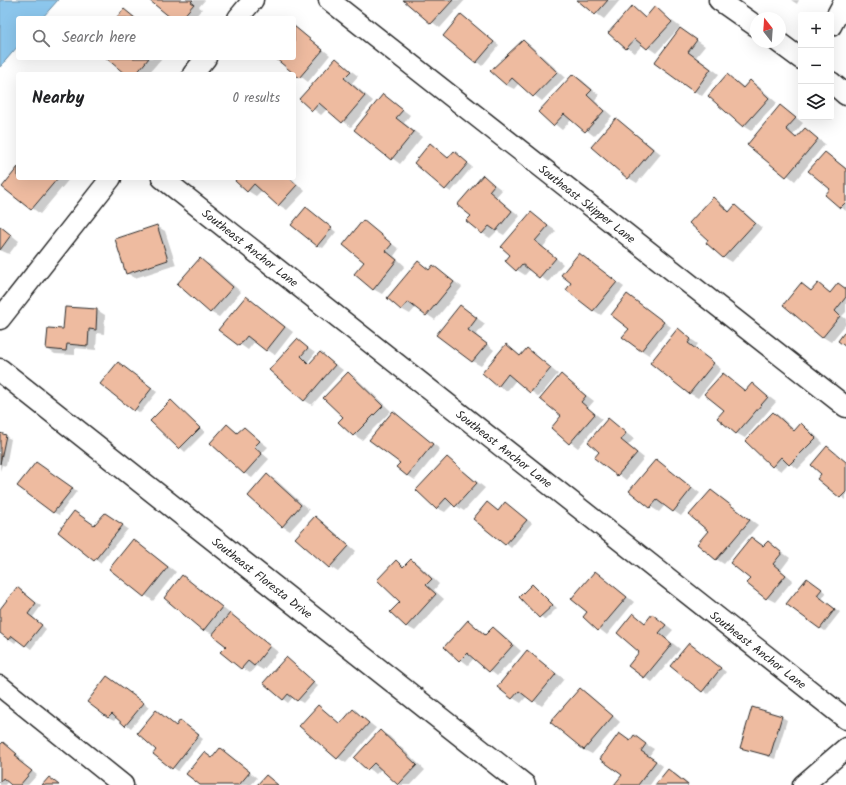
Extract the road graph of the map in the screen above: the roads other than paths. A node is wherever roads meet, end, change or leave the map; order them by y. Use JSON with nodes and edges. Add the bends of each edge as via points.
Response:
{"nodes":[{"id":1,"x":253,"y":0,"type":"edge"},
{"id":2,"x":329,"y":0,"type":"edge"},
{"id":3,"x":719,"y":0,"type":"edge"},
{"id":4,"x":845,"y":0,"type":"edge"},
{"id":5,"x":240,"y":16,"type":"edge"},
{"id":6,"x":834,"y":20,"type":"edge"},
{"id":7,"x":750,"y":22,"type":"edge"},
{"id":8,"x":786,"y":48,"type":"edge"},
{"id":9,"x":798,"y":57,"type":"edge"},
{"id":10,"x":204,"y":60,"type":"edge"},
{"id":11,"x":195,"y":72,"type":"edge"},
{"id":12,"x":833,"y":84,"type":"edge"},
{"id":13,"x":846,"y":95,"type":"edge"},
{"id":14,"x":109,"y":180,"type":"edge"},
{"id":15,"x":165,"y":180,"type":"edge"},
{"id":16,"x":0,"y":319,"type":"edge"},
{"id":17,"x":0,"y":370,"type":"edge"},
{"id":18,"x":846,"y":407,"type":"edge"},
{"id":19,"x":0,"y":686,"type":"edge"},
{"id":20,"x":846,"y":719,"type":"edge"},
{"id":21,"x":846,"y":748,"type":"edge"},
{"id":22,"x":124,"y":785,"type":"edge"},
{"id":23,"x":524,"y":785,"type":"edge"},
{"id":24,"x":803,"y":785,"type":"edge"}],
"edges":[{"from":1,"to":5,"type":"street"},
{"from":2,"to":18,"type":"street","name":"Southeast Skipper Lane"},
{"from":3,"to":7,"type":"street"},
{"from":4,"to":6,"type":"street"},
{"from":8,"to":9,"type":"street"},
{"from":10,"to":11,"type":"street"},
{"from":12,"to":13,"type":"street"},
{"from":14,"to":16,"type":"street"},
{"from":15,"to":20,"type":"street","name":"Southeast Anchor Lane"},
{"from":17,"to":23,"type":"street","name":"Southeast Floresta Drive"},
{"from":19,"to":22,"type":"street"},
{"from":21,"to":24,"type":"street"}]}
